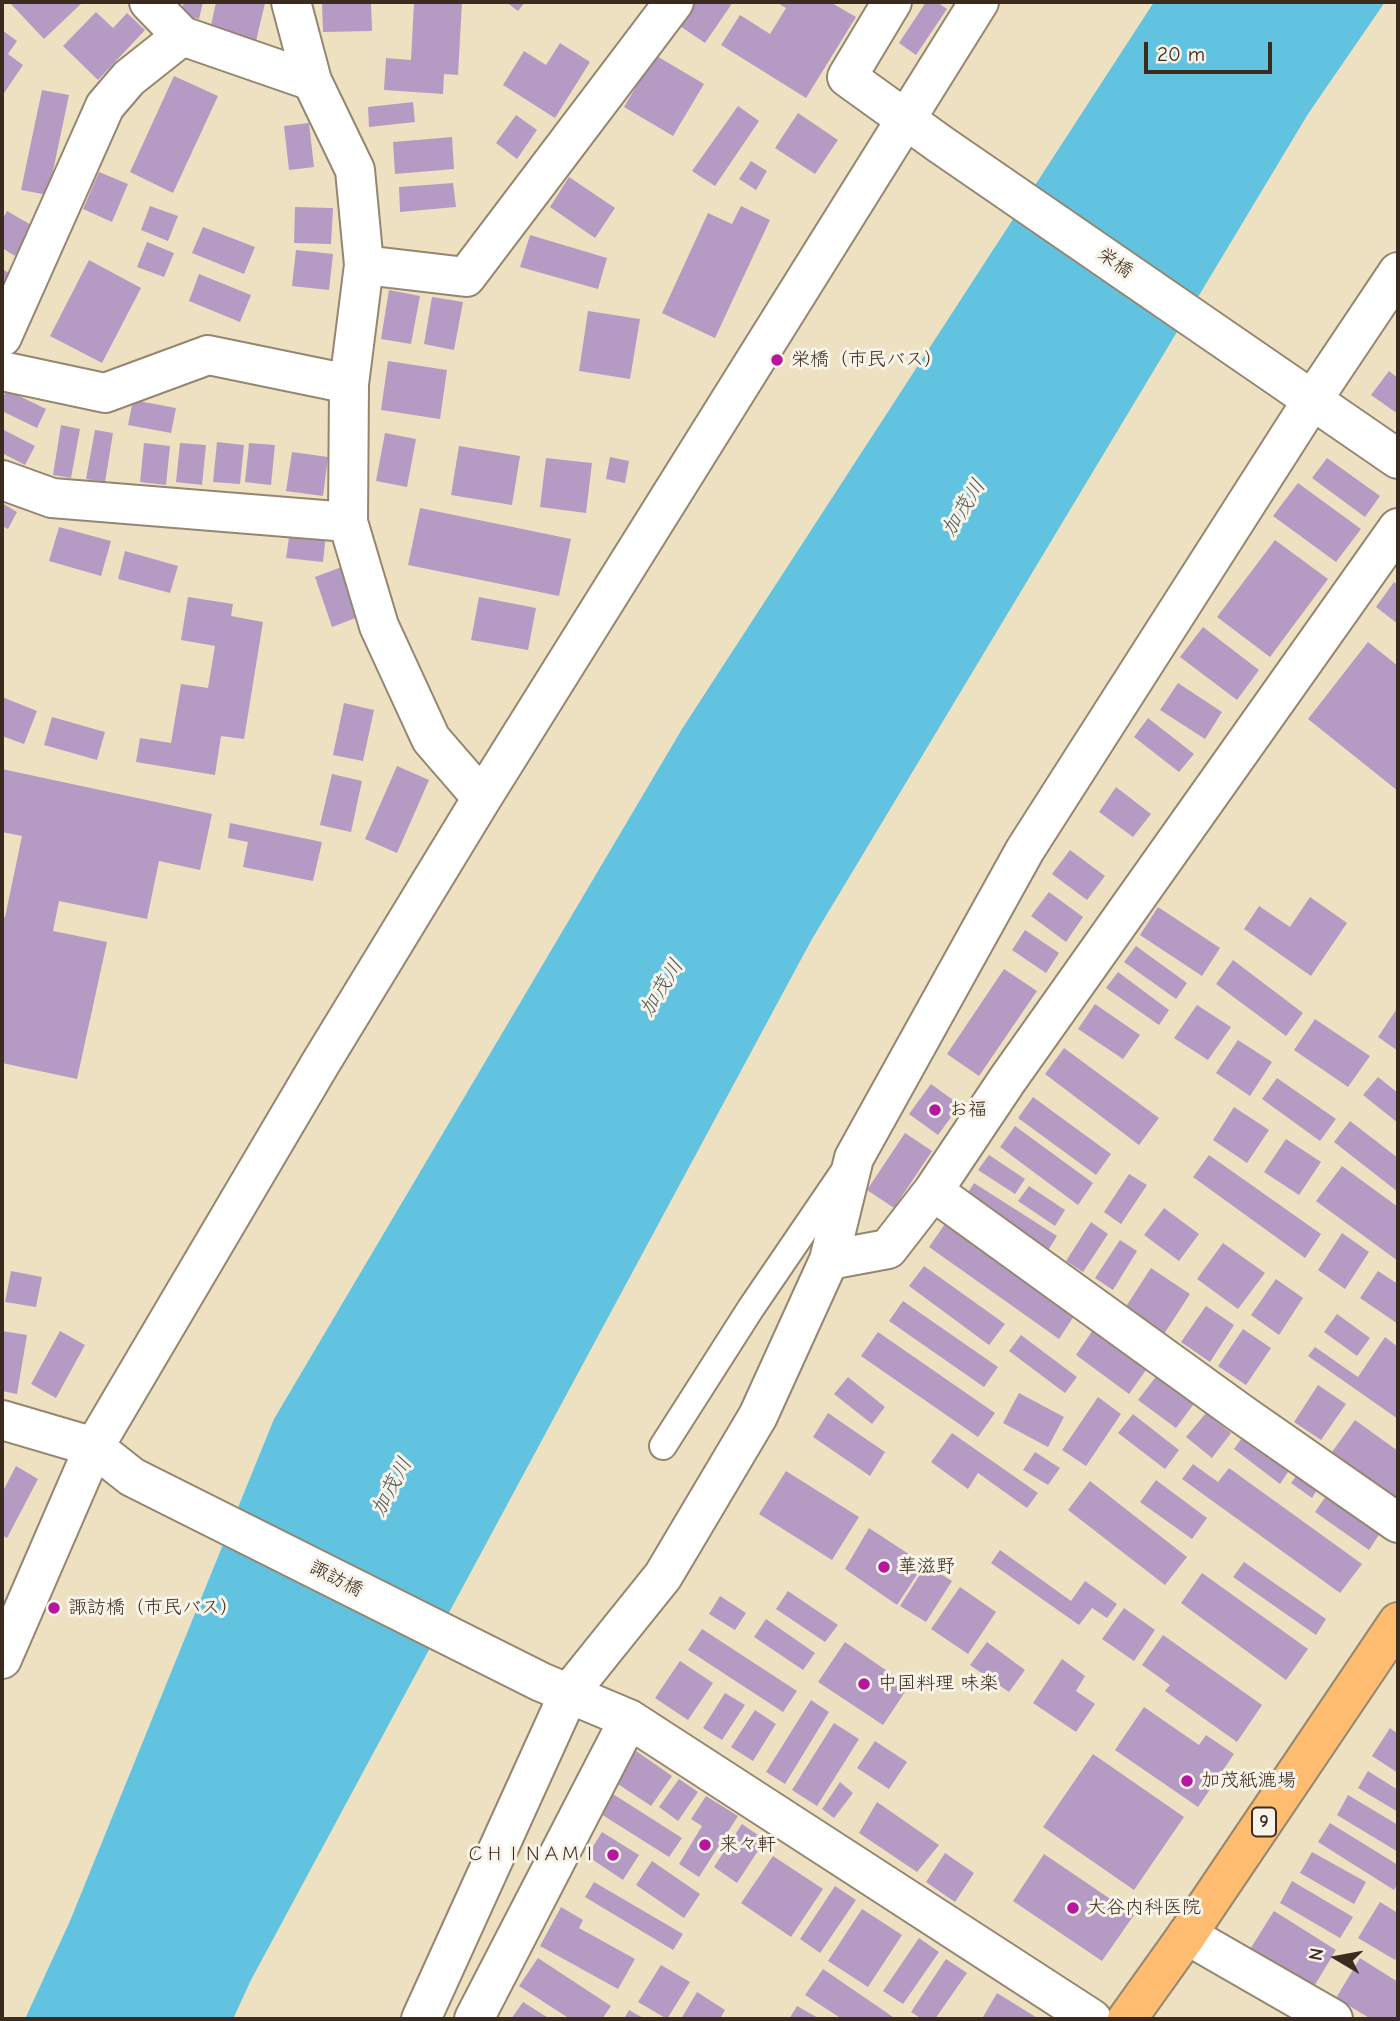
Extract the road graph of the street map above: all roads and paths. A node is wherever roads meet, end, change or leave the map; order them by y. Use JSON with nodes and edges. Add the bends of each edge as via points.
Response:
{"nodes":[{"id":1,"x":149,"y":2,"type":"edge"},
{"id":2,"x":291,"y":2,"type":"edge"},
{"id":3,"x":674,"y":2,"type":"edge"},
{"id":4,"x":892,"y":2,"type":"edge"},
{"id":5,"x":979,"y":2,"type":"edge"},
{"id":6,"x":182,"y":36,"type":"junction"},
{"id":7,"x":312,"y":81,"type":"junction"},
{"id":8,"x":907,"y":120,"type":"junction"},
{"id":9,"x":364,"y":265,"type":"junction"},
{"id":10,"x":1398,"y":272,"type":"edge"},
{"id":11,"x":2,"y":337,"type":"edge"},
{"id":12,"x":2,"y":371,"type":"edge"},
{"id":13,"x":349,"y":384,"type":"junction"},
{"id":14,"x":1302,"y":391,"type":"junction"},
{"id":15,"x":1398,"y":459,"type":"edge"},
{"id":16,"x":2,"y":480,"type":"edge"},
{"id":17,"x":348,"y":522,"type":"junction"},
{"id":18,"x":1398,"y":528,"type":"edge"},
{"id":19,"x":482,"y":798,"type":"junction"},
{"id":20,"x":854,"y":1158,"type":"junction"},
{"id":21,"x":933,"y":1191,"type":"junction"},
{"id":22,"x":829,"y":1260,"type":"junction"},
{"id":23,"x":2,"y":1420,"type":"edge"},
{"id":24,"x":663,"y":1446,"type":"dead end"},
{"id":25,"x":94,"y":1447,"type":"junction"},
{"id":26,"x":1398,"y":1523,"type":"edge"},
{"id":27,"x":1398,"y":1622,"type":"edge"},
{"id":28,"x":2,"y":1659,"type":"edge"},
{"id":29,"x":555,"y":1688,"type":"junction"},
{"id":30,"x":629,"y":1719,"type":"junction"},
{"id":31,"x":1187,"y":1935,"type":"junction"},
{"id":32,"x":421,"y":2019,"type":"edge"},
{"id":33,"x":474,"y":2019,"type":"edge"},
{"id":34,"x":1092,"y":2019,"type":"edge"},
{"id":35,"x":1127,"y":2019,"type":"edge"},
{"id":36,"x":1333,"y":2019,"type":"edge"}],
"edges":[{"from":1,"to":6,"type":"street"},
{"from":2,"to":7,"type":"street"},
{"from":3,"to":9,"type":"street","via":[[466,277]]},
{"from":4,"to":8,"type":"street","name":"栄橋","via":[[847,77]]},
{"from":5,"to":8,"type":"street"},
{"from":6,"to":7,"type":"street"},
{"from":6,"to":11,"type":"street","via":[[129,78],[106,106]]},
{"from":7,"to":9,"type":"street","via":[[355,170]]},
{"from":8,"to":14,"type":"street","name":"栄橋"},
{"from":8,"to":19,"type":"street"},
{"from":9,"to":13,"type":"street"},
{"from":10,"to":14,"type":"street"},
{"from":12,"to":13,"type":"street","via":[[105,393],[208,355]]},
{"from":13,"to":17,"type":"street"},
{"from":14,"to":15,"type":"street","name":"栄橋"},
{"from":14,"to":20,"type":"street","via":[[1025,850]]},
{"from":16,"to":17,"type":"street","via":[[52,498]]},
{"from":17,"to":19,"type":"street","via":[[379,626],[431,739]]},
{"from":18,"to":21,"type":"street"},
{"from":19,"to":25,"type":"street"},
{"from":20,"to":22,"type":"street"},
{"from":20,"to":24,"type":"lane"},
{"from":21,"to":22,"type":"street","via":[[888,1249]]},
{"from":21,"to":26,"type":"street"},
{"from":22,"to":29,"type":"street","via":[[758,1416],[663,1576]]},
{"from":23,"to":25,"type":"street"},
{"from":25,"to":28,"type":"street"},
{"from":25,"to":29,"type":"street","name":"諏訪橋","via":[[132,1477]]},
{"from":27,"to":31,"type":"main road","number":"9"},
{"from":29,"to":30,"type":"street","name":"諏訪橋"},
{"from":29,"to":32,"type":"street"},
{"from":30,"to":33,"type":"street"},
{"from":30,"to":34,"type":"street","name":"諏訪橋"},
{"from":31,"to":35,"type":"main road","number":"9"},
{"from":31,"to":36,"type":"street"}]}
